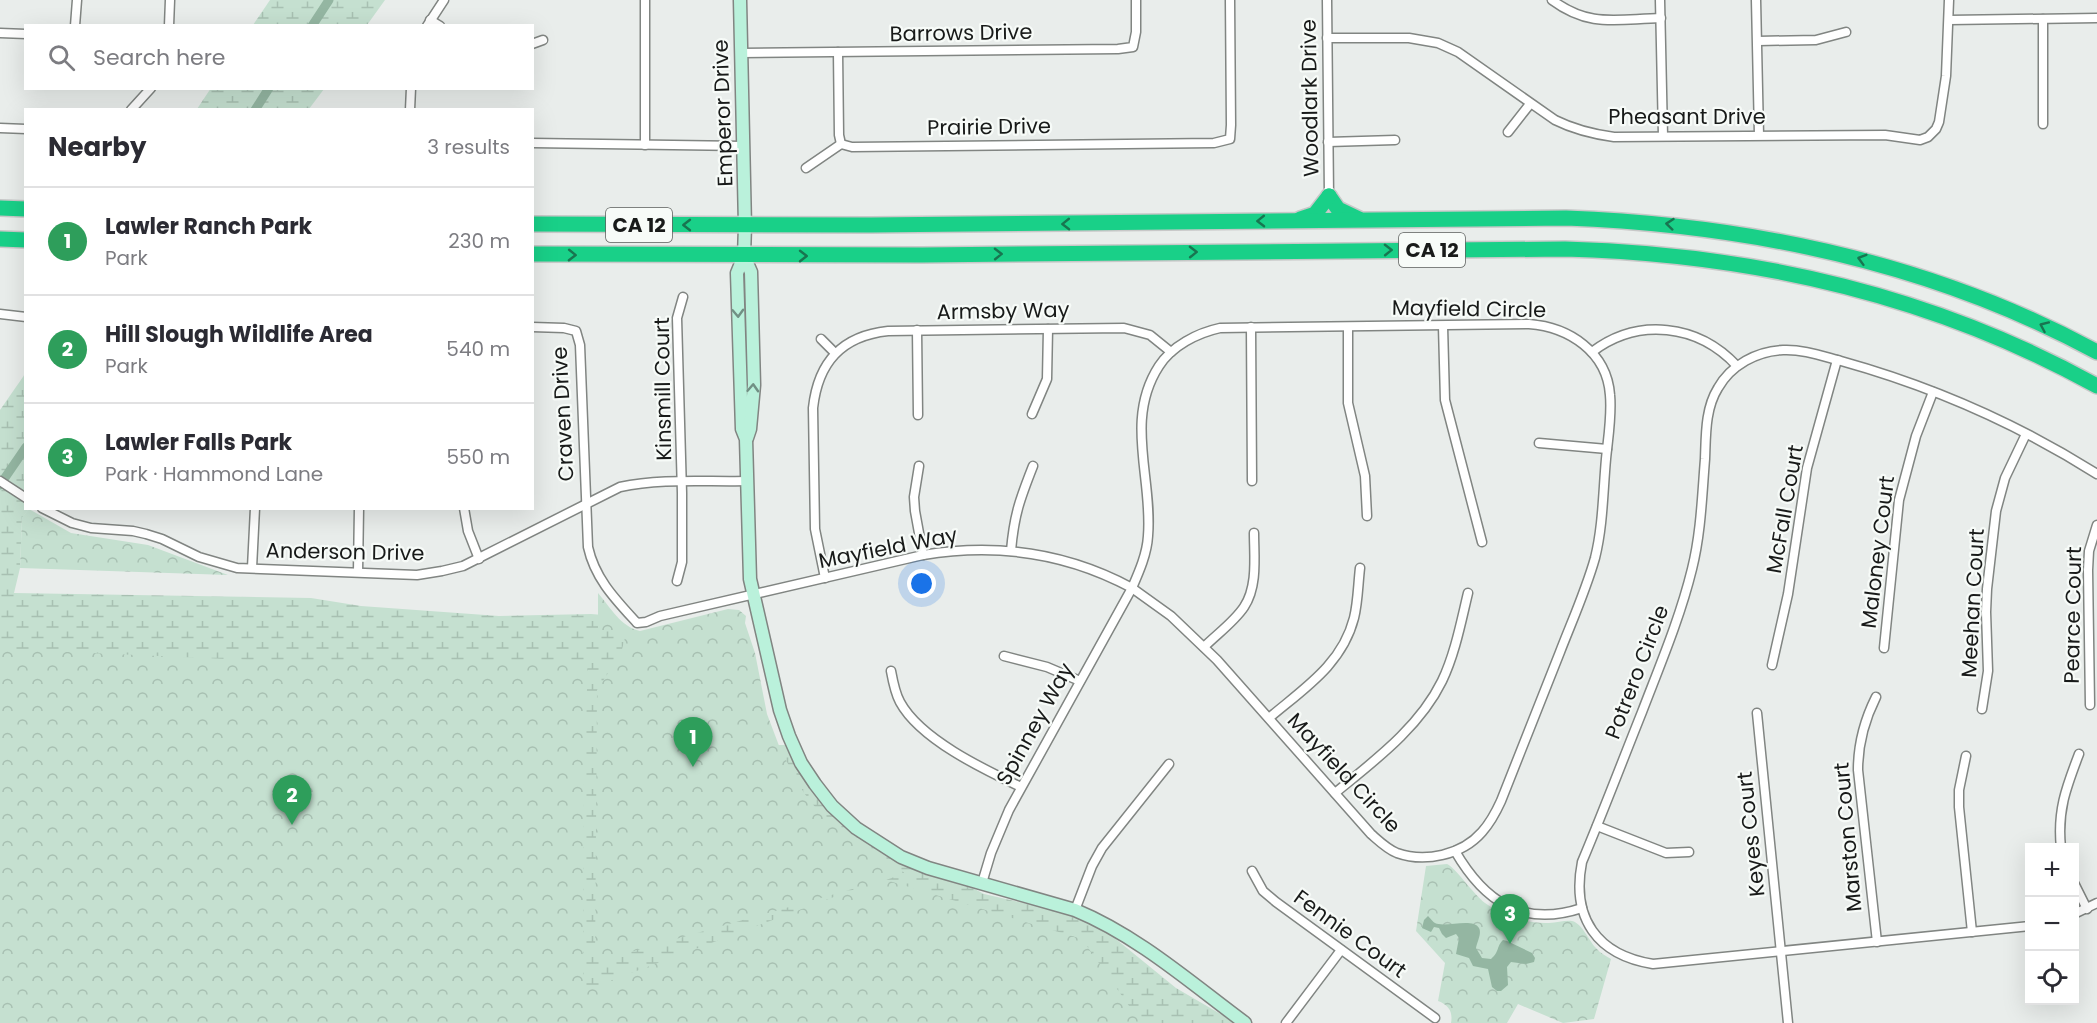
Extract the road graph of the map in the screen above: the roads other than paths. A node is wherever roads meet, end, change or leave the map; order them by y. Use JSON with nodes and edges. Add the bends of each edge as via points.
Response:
{"nodes":[{"id":1,"x":77,"y":0,"type":"edge"},
{"id":2,"x":170,"y":0,"type":"edge"},
{"id":3,"x":444,"y":0,"type":"edge"},
{"id":4,"x":645,"y":0,"type":"edge"},
{"id":5,"x":740,"y":0,"type":"edge"},
{"id":6,"x":1136,"y":0,"type":"edge"},
{"id":7,"x":1230,"y":0,"type":"edge"},
{"id":8,"x":1327,"y":0,"type":"edge"},
{"id":9,"x":1552,"y":0,"type":"edge"},
{"id":10,"x":1660,"y":0,"type":"edge"},
{"id":11,"x":1756,"y":0,"type":"edge"},
{"id":12,"x":1949,"y":0,"type":"edge"},
{"id":13,"x":1661,"y":18,"type":"junction"},
{"id":14,"x":2097,"y":18,"type":"edge"},
{"id":15,"x":2043,"y":19,"type":"junction"},
{"id":16,"x":1949,"y":20,"type":"junction"},
{"id":17,"x":429,"y":23,"type":"edge"},
{"id":18,"x":75,"y":24,"type":"edge"},
{"id":19,"x":169,"y":24,"type":"edge"},
{"id":20,"x":1846,"y":32,"type":"dead end"},
{"id":21,"x":0,"y":33,"type":"edge"},
{"id":22,"x":24,"y":34,"type":"edge"},
{"id":23,"x":1327,"y":38,"type":"junction"},
{"id":24,"x":543,"y":40,"type":"dead end"},
{"id":25,"x":1758,"y":41,"type":"junction"},
{"id":26,"x":534,"y":44,"type":"edge"},
{"id":27,"x":741,"y":52,"type":"junction"},
{"id":28,"x":838,"y":52,"type":"junction"},
{"id":29,"x":149,"y":90,"type":"edge"},
{"id":30,"x":411,"y":90,"type":"edge"},
{"id":31,"x":1530,"y":104,"type":"junction"},
{"id":32,"x":133,"y":108,"type":"edge"},
{"id":33,"x":410,"y":108,"type":"edge"},
{"id":34,"x":2043,"y":124,"type":"dead end"},
{"id":35,"x":0,"y":128,"type":"edge"},
{"id":36,"x":24,"y":129,"type":"edge"},
{"id":37,"x":1508,"y":132,"type":"dead end"},
{"id":38,"x":1759,"y":135,"type":"junction"},
{"id":39,"x":1663,"y":136,"type":"junction"},
{"id":40,"x":1395,"y":140,"type":"dead end"},
{"id":41,"x":1328,"y":142,"type":"junction"},
{"id":42,"x":534,"y":143,"type":"edge"},
{"id":43,"x":645,"y":144,"type":"junction"},
{"id":44,"x":841,"y":144,"type":"junction"},
{"id":45,"x":743,"y":146,"type":"junction"},
{"id":46,"x":806,"y":168,"type":"dead end"},
{"id":47,"x":1329,"y":196,"type":"junction"},
{"id":48,"x":0,"y":208,"type":"edge"},
{"id":49,"x":24,"y":209,"type":"edge"},
{"id":50,"x":1362,"y":220,"type":"junction"},
{"id":51,"x":1294,"y":221,"type":"junction"},
{"id":52,"x":534,"y":224,"type":"edge"},
{"id":53,"x":745,"y":226,"type":"junction"},
{"id":54,"x":0,"y":239,"type":"edge"},
{"id":55,"x":24,"y":240,"type":"edge"},
{"id":56,"x":534,"y":254,"type":"edge"},
{"id":57,"x":744,"y":256,"type":"junction"},
{"id":58,"x":683,"y":297,"type":"dead end"},
{"id":59,"x":0,"y":314,"type":"edge"},
{"id":60,"x":24,"y":317,"type":"edge"},
{"id":61,"x":1443,"y":326,"type":"junction"},
{"id":62,"x":534,"y":327,"type":"edge"},
{"id":63,"x":1251,"y":327,"type":"junction"},
{"id":64,"x":1348,"y":327,"type":"junction"},
{"id":65,"x":1048,"y":329,"type":"junction"},
{"id":66,"x":917,"y":330,"type":"junction"},
{"id":67,"x":821,"y":339,"type":"dead end"},
{"id":68,"x":1171,"y":352,"type":"junction"},
{"id":69,"x":1592,"y":352,"type":"junction"},
{"id":70,"x":2097,"y":352,"type":"edge"},
{"id":71,"x":835,"y":353,"type":"junction"},
{"id":72,"x":1837,"y":360,"type":"junction"},
{"id":73,"x":1737,"y":366,"type":"junction"},
{"id":74,"x":2097,"y":386,"type":"edge"},
{"id":75,"x":1933,"y":392,"type":"junction"},
{"id":76,"x":1032,"y":414,"type":"dead end"},
{"id":77,"x":918,"y":415,"type":"dead end"},
{"id":78,"x":2026,"y":434,"type":"junction"},
{"id":79,"x":1539,"y":443,"type":"dead end"},
{"id":80,"x":1607,"y":448,"type":"junction"},
{"id":81,"x":919,"y":465,"type":"dead end"},
{"id":82,"x":1033,"y":466,"type":"dead end"},
{"id":83,"x":2097,"y":474,"type":"edge"},
{"id":84,"x":0,"y":481,"type":"edge"},
{"id":85,"x":682,"y":481,"type":"junction"},
{"id":86,"x":747,"y":481,"type":"junction"},
{"id":87,"x":1252,"y":481,"type":"dead end"},
{"id":88,"x":24,"y":497,"type":"edge"},
{"id":89,"x":586,"y":503,"type":"junction"},
{"id":90,"x":46,"y":510,"type":"edge"},
{"id":91,"x":255,"y":510,"type":"edge"},
{"id":92,"x":359,"y":510,"type":"edge"},
{"id":93,"x":464,"y":510,"type":"edge"},
{"id":94,"x":1367,"y":516,"type":"dead end"},
{"id":95,"x":2097,"y":525,"type":"edge"},
{"id":96,"x":1254,"y":533,"type":"dead end"},
{"id":97,"x":1482,"y":542,"type":"dead end"},
{"id":98,"x":1011,"y":551,"type":"junction"},
{"id":99,"x":923,"y":555,"type":"junction"},
{"id":100,"x":479,"y":559,"type":"junction"},
{"id":101,"x":252,"y":568,"type":"junction"},
{"id":102,"x":1360,"y":568,"type":"dead end"},
{"id":103,"x":358,"y":572,"type":"junction"},
{"id":104,"x":825,"y":578,"type":"junction"},
{"id":105,"x":676,"y":581,"type":"dead end"},
{"id":106,"x":1132,"y":588,"type":"junction"},
{"id":107,"x":1468,"y":593,"type":"dead end"},
{"id":108,"x":754,"y":595,"type":"junction"},
{"id":109,"x":1204,"y":647,"type":"junction"},
{"id":110,"x":1884,"y":648,"type":"dead end"},
{"id":111,"x":1004,"y":656,"type":"dead end"},
{"id":112,"x":1772,"y":665,"type":"dead end"},
{"id":113,"x":891,"y":671,"type":"dead end"},
{"id":114,"x":1080,"y":681,"type":"junction"},
{"id":115,"x":1876,"y":697,"type":"dead end"},
{"id":116,"x":2090,"y":705,"type":"dead end"},
{"id":117,"x":1982,"y":709,"type":"dead end"},
{"id":118,"x":1756,"y":713,"type":"dead end"},
{"id":119,"x":1269,"y":718,"type":"junction"},
{"id":120,"x":2079,"y":754,"type":"dead end"},
{"id":121,"x":1966,"y":756,"type":"dead end"},
{"id":122,"x":1169,"y":764,"type":"dead end"},
{"id":123,"x":1021,"y":787,"type":"junction"},
{"id":124,"x":1335,"y":793,"type":"junction"},
{"id":125,"x":1597,"y":826,"type":"junction"},
{"id":126,"x":2060,"y":843,"type":"edge"},
{"id":127,"x":1455,"y":851,"type":"junction"},
{"id":128,"x":1689,"y":852,"type":"dead end"},
{"id":129,"x":1252,"y":871,"type":"dead end"},
{"id":130,"x":982,"y":883,"type":"junction"},
{"id":131,"x":2079,"y":894,"type":"edge"},
{"id":132,"x":2097,"y":903,"type":"edge"},
{"id":133,"x":1582,"y":908,"type":"junction"},
{"id":134,"x":2087,"y":909,"type":"junction"},
{"id":135,"x":1075,"y":910,"type":"junction"},
{"id":136,"x":2079,"y":912,"type":"edge"},
{"id":137,"x":2025,"y":927,"type":"edge"},
{"id":138,"x":1972,"y":932,"type":"junction"},
{"id":139,"x":1877,"y":942,"type":"junction"},
{"id":140,"x":1341,"y":950,"type":"junction"},
{"id":141,"x":1781,"y":951,"type":"junction"},
{"id":142,"x":1435,"y":1018,"type":"dead end"},
{"id":143,"x":1245,"y":1023,"type":"edge"},
{"id":144,"x":1287,"y":1023,"type":"edge"},
{"id":145,"x":1788,"y":1023,"type":"edge"}],
"edges":[{"from":1,"to":18,"type":"street"},
{"from":2,"to":19,"type":"street"},
{"from":3,"to":17,"type":"street"},
{"from":4,"to":43,"type":"street"},
{"from":5,"to":27,"type":"street","name":"Emperor Drive"},
{"from":6,"to":28,"type":"street","name":"Barrows Drive","via":[[1134,47]]},
{"from":7,"to":44,"type":"street","name":"Prairie Drive","via":[[1230,139],[1214,143],[864,147]]},
{"from":8,"to":23,"type":"street","name":"Woodlark Drive"},
{"from":9,"to":13,"type":"street","via":[[1568,12],[1591,19]]},
{"from":10,"to":13,"type":"street"},
{"from":11,"to":25,"type":"street"},
{"from":12,"to":16,"type":"street"},
{"from":13,"to":39,"type":"street"},
{"from":14,"to":15,"type":"street"},
{"from":15,"to":16,"type":"street"},
{"from":15,"to":34,"type":"street"},
{"from":16,"to":38,"type":"street","name":"Pheasant Drive","via":[[1939,122],[1928,137],[1920,140],[1885,135]]},
{"from":20,"to":25,"type":"street","via":[[1816,40]]},
{"from":21,"to":22,"type":"street"},
{"from":23,"to":31,"type":"street","name":"Pheasant Drive","via":[[1409,38],[1438,43],[1458,52]]},
{"from":23,"to":41,"type":"street","name":"Woodlark Drive"},
{"from":24,"to":26,"type":"street"},
{"from":25,"to":38,"type":"street"},
{"from":27,"to":28,"type":"street","name":"Barrows Drive"},
{"from":27,"to":45,"type":"street","name":"Emperor Drive"},
{"from":28,"to":44,"type":"street"},
{"from":29,"to":32,"type":"street"},
{"from":30,"to":33,"type":"street"},
{"from":31,"to":37,"type":"street"},
{"from":31,"to":39,"type":"street","name":"Pheasant Drive","via":[[1572,129],[1592,134]]},
{"from":35,"to":36,"type":"street"},
{"from":38,"to":39,"type":"street","name":"Pheasant Drive"},
{"from":40,"to":41,"type":"street"},
{"from":41,"to":47,"type":"street","name":"Woodlark Drive"},
{"from":42,"to":43,"type":"street"},
{"from":43,"to":45,"type":"street"},
{"from":44,"to":46,"type":"street"},
{"from":45,"to":53,"type":"street","name":"Emperor Drive"},
{"from":47,"to":50,"type":"highway","via":[[1338,209]]},
{"from":47,"to":51,"type":"highway","via":[[1315,214]]},
{"from":48,"to":49,"type":"highway"},
{"from":50,"to":51,"type":"highway","number":"CA 12"},
{"from":70,"to":50,"type":"highway","number":"CA 12","one_way":true,"via":[[2003,307],[1911,274],[1745,234],[1566,218]]},
{"from":51,"to":53,"type":"highway","number":"CA 12","one_way":true},
{"from":53,"to":52,"type":"highway","number":"CA 12","one_way":true},
{"from":53,"to":57,"type":"street","name":"Emperor Drive"},
{"from":54,"to":55,"type":"highway"},
{"from":56,"to":57,"type":"highway","number":"CA 12","one_way":true},
{"from":57,"to":74,"type":"highway","number":"CA 12","one_way":true,"via":[[1554,249],[1662,254],[1794,273],[1902,302],[1992,335]]},
{"from":57,"to":86,"type":"street","name":"Emperor Drive","via":[[751,272],[754,385],[746,439]]},
{"from":58,"to":85,"type":"street","name":"Kinsmill Court","via":[[677,318]]},
{"from":59,"to":60,"type":"street"},
{"from":61,"to":64,"type":"street","name":"Mayfield Circle"},
{"from":61,"to":69,"type":"street","name":"Mayfield Circle","via":[[1540,325],[1568,333]]},
{"from":61,"to":97,"type":"street","via":[[1445,400]]},
{"from":62,"to":89,"type":"street","name":"Craven Drive","via":[[576,331],[580,345]]},
{"from":63,"to":64,"type":"street","name":"Mayfield Circle"},
{"from":63,"to":68,"type":"street","name":"Mayfield Circle","via":[[1207,331]]},
{"from":63,"to":87,"type":"street"},
{"from":64,"to":94,"type":"street","via":[[1348,403],[1365,476]]},
{"from":65,"to":66,"type":"street","name":"Armsby Way"},
{"from":65,"to":68,"type":"street","name":"Armsby Way","via":[[1131,330],[1150,335]]},
{"from":65,"to":76,"type":"street","via":[[1047,379]]},
{"from":66,"to":71,"type":"street","name":"Armsby Way","via":[[873,332]]},
{"from":66,"to":77,"type":"street"},
{"from":67,"to":71,"type":"street"},
{"from":68,"to":106,"type":"street","name":"Mayfield Circle","via":[[1152,376],[1143,402],[1148,537]]},
{"from":69,"to":73,"type":"street","via":[[1618,336],[1668,329],[1700,338]]},
{"from":69,"to":80,"type":"street","name":"Mayfield Circle","via":[[1610,393]]},
{"from":71,"to":104,"type":"street","name":"Armsby Way","via":[[818,379],[813,408],[815,529]]},
{"from":72,"to":73,"type":"street","name":"Potrero Circle","via":[[1782,350],[1766,352]]},
{"from":72,"to":75,"type":"street","name":"Potrero Circle"},
{"from":72,"to":112,"type":"street","name":"McFall Court","via":[[1807,468],[1788,594]]},
{"from":73,"to":125,"type":"street","name":"Potrero Circle","via":[[1718,386],[1712,401],[1695,558],[1681,610]]},
{"from":75,"to":78,"type":"street","name":"Potrero Circle"},
{"from":75,"to":110,"type":"street","name":"Maloney Court","via":[[1916,436],[1899,500]]},
{"from":78,"to":83,"type":"street","name":"Potrero Circle"},
{"from":78,"to":117,"type":"street","name":"Meehan Court","via":[[2005,478],[1996,511],[1987,589],[1988,671]]},
{"from":79,"to":80,"type":"street"},
{"from":80,"to":127,"type":"street","name":"Mayfield Circle","via":[[1599,538],[1579,604],[1501,801],[1481,834]]},
{"from":81,"to":99,"type":"street","via":[[914,497]]},
{"from":82,"to":98,"type":"street","via":[[1018,501]]},
{"from":84,"to":88,"type":"street"},
{"from":85,"to":86,"type":"street","name":"Anderson Drive"},
{"from":85,"to":89,"type":"street","name":"Anderson Drive","via":[[643,482]]},
{"from":85,"to":105,"type":"street","name":"Kinsmill Court","via":[[682,562]]},
{"from":86,"to":108,"type":"street","name":"Emperor Drive","via":[[748,553]]},
{"from":89,"to":100,"type":"street","name":"Anderson Drive"},
{"from":89,"to":108,"type":"street","name":"Mayfield Way","via":[[592,564],[637,623]]},
{"from":90,"to":101,"type":"street","name":"Anderson Drive","via":[[72,524],[146,534],[220,564]]},
{"from":91,"to":101,"type":"street"},
{"from":92,"to":103,"type":"street"},
{"from":93,"to":100,"type":"street"},
{"from":95,"to":116,"type":"street","name":"Pearce Court","via":[[2088,570]]},
{"from":96,"to":109,"type":"street","via":[[1254,571],[1245,606]]},
{"from":98,"to":99,"type":"street","name":"Mayfield Way"},
{"from":98,"to":106,"type":"street","name":"Mayfield Way","via":[[1071,562]]},
{"from":99,"to":104,"type":"street","name":"Mayfield Way"},
{"from":100,"to":103,"type":"street","name":"Anderson Drive","via":[[425,574]]},
{"from":101,"to":103,"type":"street","name":"Anderson Drive"},
{"from":102,"to":119,"type":"street","via":[[1354,618],[1342,647],[1324,671]]},
{"from":104,"to":108,"type":"street","name":"Mayfield Way"},
{"from":106,"to":109,"type":"street","name":"Mayfield Circle","via":[[1171,616]]},
{"from":106,"to":114,"type":"street","name":"Spinney Way"},
{"from":107,"to":124,"type":"street","via":[[1448,665],[1430,702],[1403,734]]},
{"from":108,"to":130,"type":"street","name":"Emperor Drive","via":[[789,736],[801,763],[832,806],[856,828],[901,857]]},
{"from":109,"to":119,"type":"street","name":"Mayfield Circle"},
{"from":111,"to":114,"type":"street"},
{"from":113,"to":123,"type":"street","via":[[900,702],[924,731]]},
{"from":114,"to":123,"type":"street","name":"Spinney Way"},
{"from":115,"to":139,"type":"street","name":"Marston Court","via":[[1867,715],[1858,760]]},
{"from":118,"to":141,"type":"street","name":"Keyes Court"},
{"from":119,"to":124,"type":"street","name":"Mayfield Circle"},
{"from":120,"to":126,"type":"street","via":[[2060,809]]},
{"from":121,"to":138,"type":"street","via":[[1959,807]]},
{"from":122,"to":135,"type":"street","via":[[1102,848]]},
{"from":123,"to":130,"type":"street","name":"Spinney Way","via":[[998,833]]},
{"from":124,"to":127,"type":"street","name":"Mayfield Circle","via":[[1371,834],[1396,852],[1425,858]]},
{"from":125,"to":128,"type":"street","via":[[1666,853]]},
{"from":125,"to":133,"type":"street","name":"Potrero Circle","via":[[1581,869]]},
{"from":127,"to":133,"type":"street","via":[[1474,881],[1503,904],[1536,914]]},
{"from":129,"to":140,"type":"street","name":"Fennie Court","via":[[1263,891]]},
{"from":130,"to":135,"type":"street","name":"Emperor Drive"},
{"from":131,"to":134,"type":"street"},
{"from":132,"to":134,"type":"street"},
{"from":133,"to":141,"type":"street","name":"Potrero Circle","via":[[1605,945],[1637,962],[1653,964]]},
{"from":134,"to":136,"type":"street"},
{"from":135,"to":143,"type":"street","name":"Emperor Drive","via":[[1117,930]]},
{"from":137,"to":138,"type":"street","name":"Potrero Circle"},
{"from":138,"to":139,"type":"street","name":"Potrero Circle"},
{"from":139,"to":141,"type":"street","name":"Potrero Circle"},
{"from":140,"to":142,"type":"street","name":"Fennie Court"},
{"from":140,"to":144,"type":"street"},
{"from":141,"to":145,"type":"street","name":"Keyes Court"}]}
